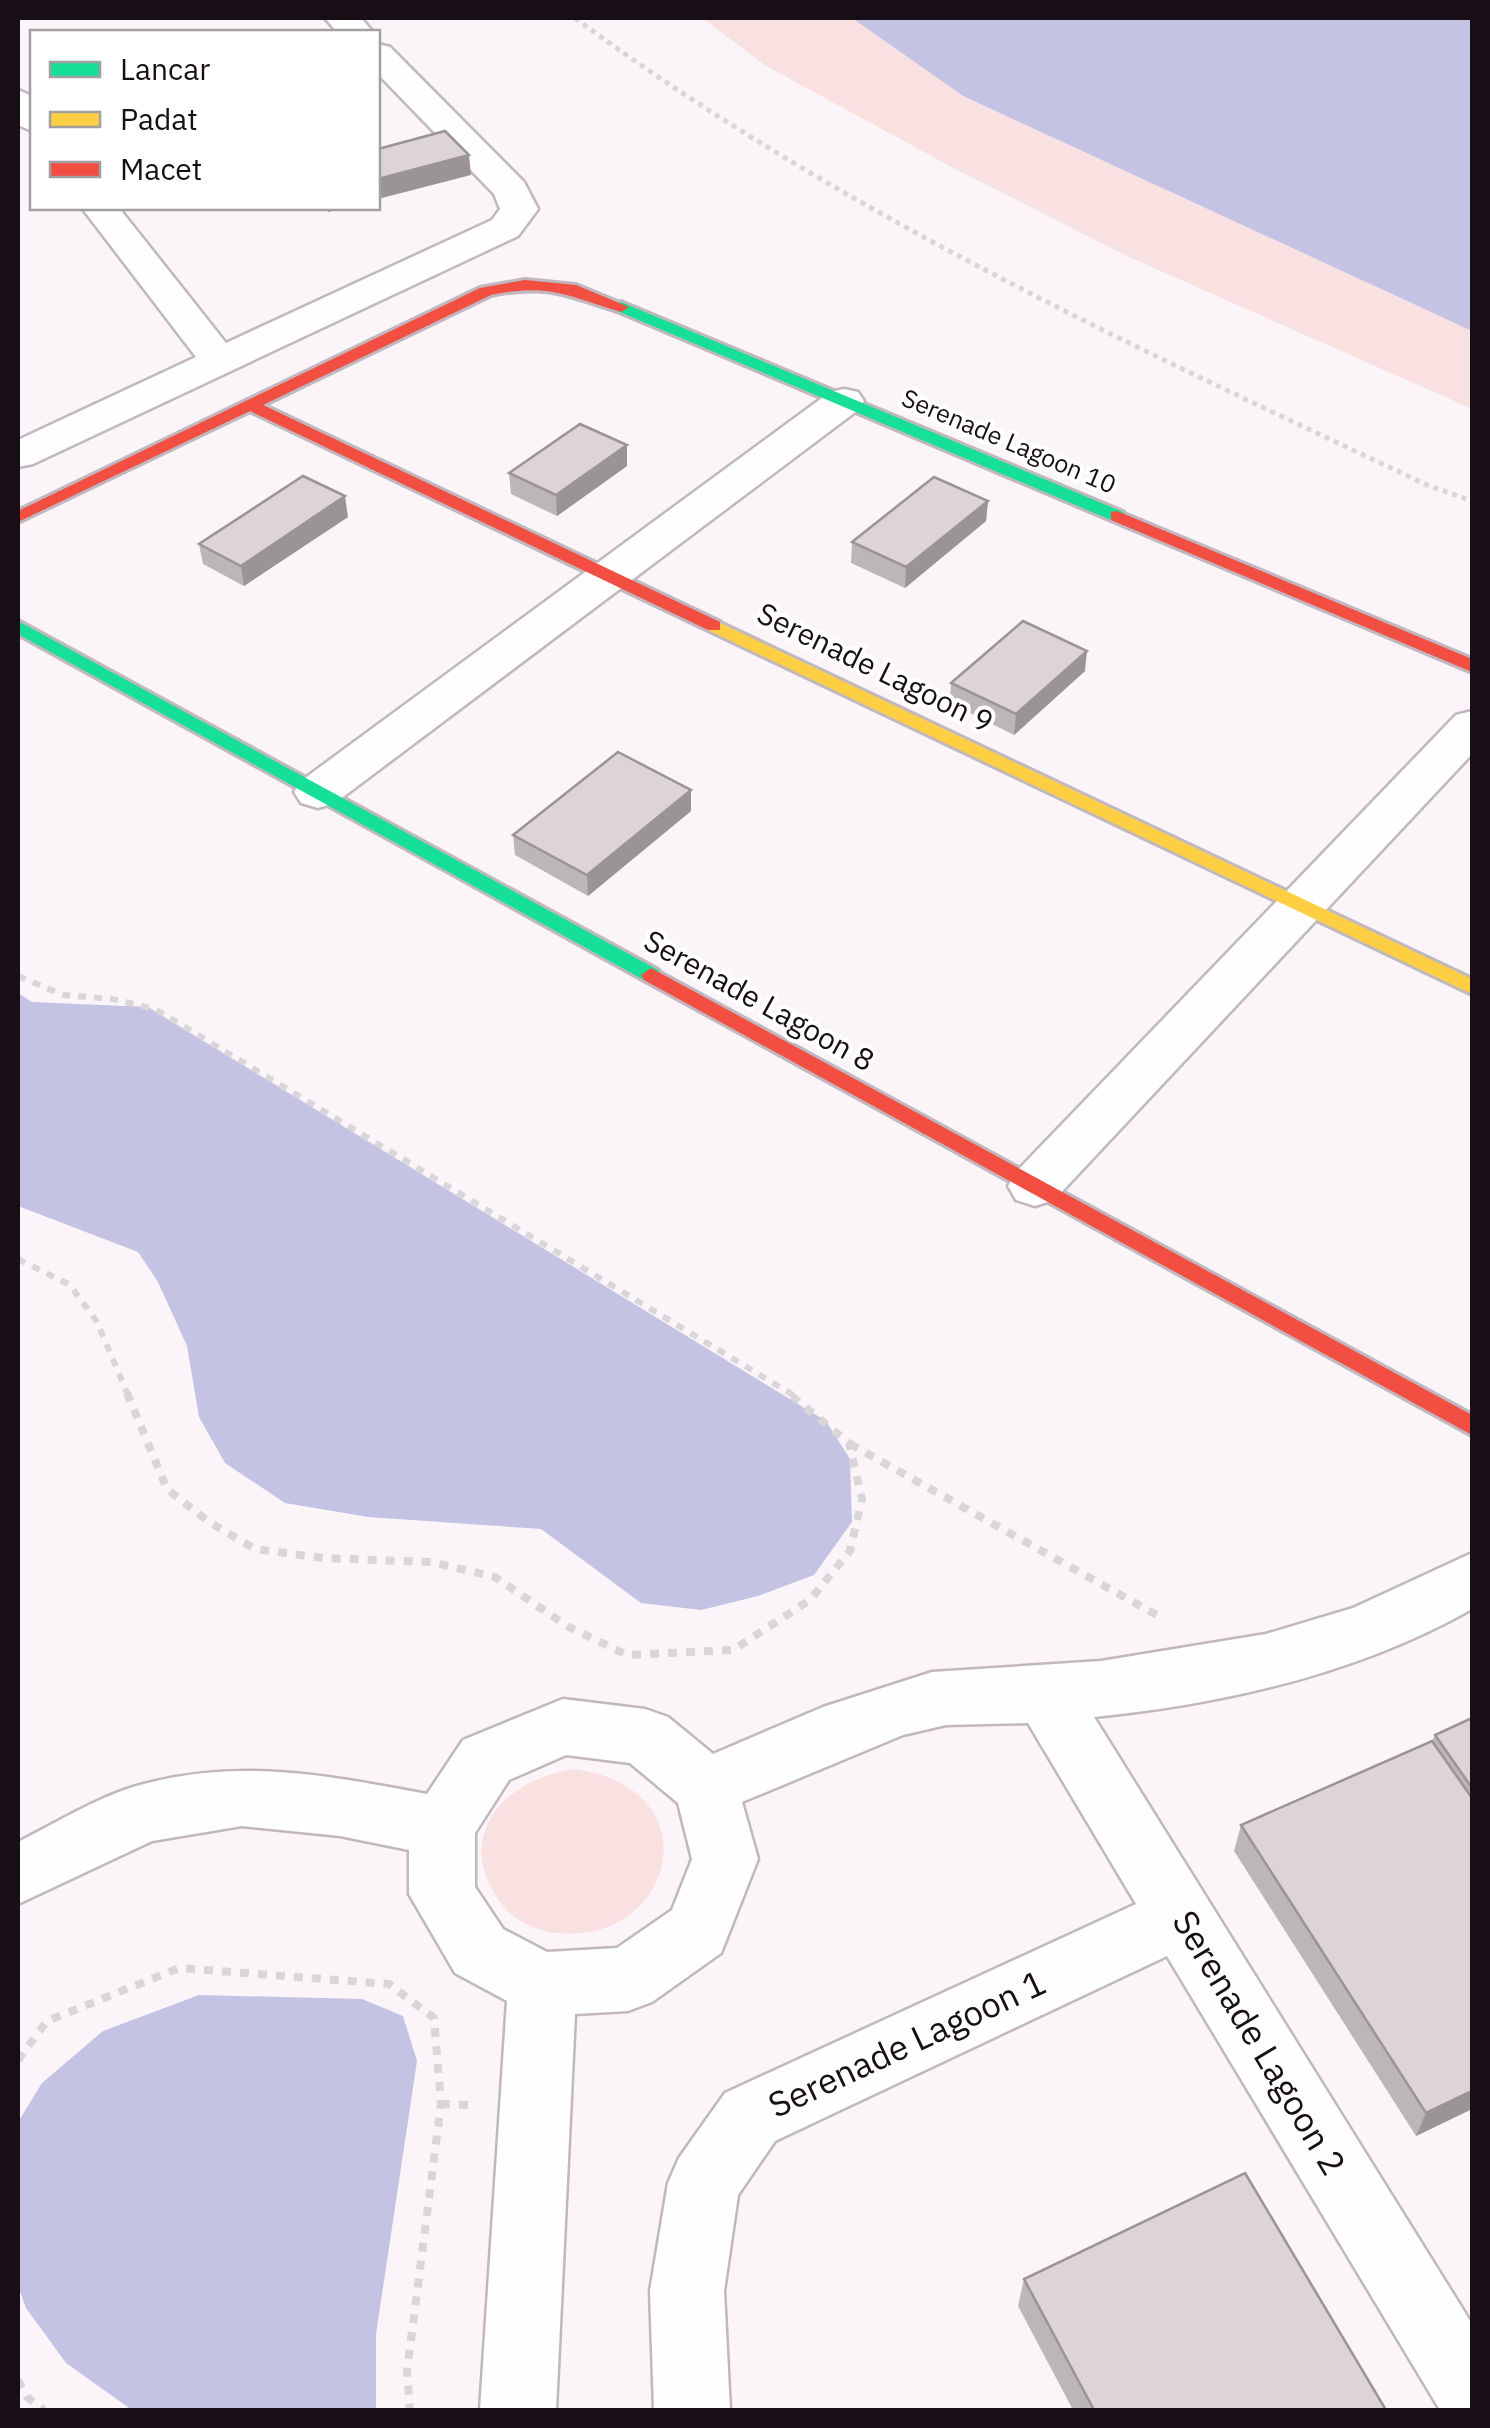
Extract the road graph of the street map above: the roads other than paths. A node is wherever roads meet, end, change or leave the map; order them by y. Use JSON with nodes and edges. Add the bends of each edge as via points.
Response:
{"nodes":[{"id":1,"x":380,"y":56,"type":"edge"},
{"id":2,"x":102,"y":210,"type":"edge"},
{"id":3,"x":220,"y":360,"type":"junction"},
{"id":4,"x":844,"y":402,"type":"junction"},
{"id":5,"x":250,"y":405,"type":"junction"},
{"id":6,"x":18,"y":455,"type":"edge"},
{"id":7,"x":18,"y":517,"type":"edge"},
{"id":8,"x":610,"y":576,"type":"junction"},
{"id":9,"x":18,"y":628,"type":"edge"},
{"id":10,"x":1472,"y":666,"type":"edge"},
{"id":11,"x":1472,"y":726,"type":"edge"},
{"id":12,"x":318,"y":792,"type":"junction"},
{"id":13,"x":1302,"y":906,"type":"junction"},
{"id":14,"x":1472,"y":987,"type":"edge"},
{"id":15,"x":1035,"y":1186,"type":"junction"},
{"id":16,"x":1472,"y":1426,"type":"edge"},
{"id":17,"x":1472,"y":1579,"type":"edge"},
{"id":18,"x":1046,"y":1694,"type":"junction"},
{"id":19,"x":706,"y":1787,"type":"junction"},
{"id":20,"x":442,"y":1827,"type":"junction"},
{"id":21,"x":18,"y":1874,"type":"edge"},
{"id":22,"x":1181,"y":1916,"type":"junction"},
{"id":23,"x":542,"y":1984,"type":"junction"},
{"id":24,"x":1472,"y":2393,"type":"edge"},
{"id":25,"x":518,"y":2410,"type":"edge"},
{"id":26,"x":692,"y":2410,"type":"edge"}],
"edges":[{"from":1,"to":3,"type":"street","via":[[511,190],[519,210],[505,228]]},
{"from":2,"to":3,"type":"street"},
{"from":3,"to":6,"type":"street"},
{"from":4,"to":5,"type":"street","name":"Serenade Lagoon 10","via":[[566,284],[520,283],[486,290]]},
{"from":4,"to":8,"type":"street"},
{"from":4,"to":10,"type":"street","name":"Serenade Lagoon 10"},
{"from":5,"to":7,"type":"street","name":"Serenade Lagoon 10"},
{"from":5,"to":8,"type":"street","name":"Serenade Lagoon 9"},
{"from":8,"to":12,"type":"street"},
{"from":8,"to":13,"type":"street","name":"Serenade Lagoon 9"},
{"from":9,"to":12,"type":"street","name":"Serenade Lagoon 8"},
{"from":11,"to":13,"type":"street"},
{"from":12,"to":15,"type":"street","name":"Serenade Lagoon 8"},
{"from":13,"to":14,"type":"street","name":"Serenade Lagoon 9"},
{"from":13,"to":15,"type":"street"},
{"from":15,"to":16,"type":"street","name":"Serenade Lagoon 8"},
{"from":17,"to":18,"type":"street","via":[[1425,1608],[1251,1668]]},
{"from":18,"to":19,"type":"street","via":[[937,1699],[906,1707]]},
{"from":18,"to":22,"type":"street","name":"Serenade Lagoon 2"},
{"from":19,"to":20,"type":"street","via":[[645,1736],[563,1727],[486,1760]]},
{"from":19,"to":23,"type":"street","via":[[725,1859],[696,1931],[628,1979]]},
{"from":20,"to":21,"type":"street","via":[[242,1797],[144,1813]]},
{"from":20,"to":23,"type":"street","via":[[442,1894],[479,1951]]},
{"from":22,"to":24,"type":"street","name":"Serenade Lagoon 2"},
{"from":22,"to":26,"type":"street","name":"Serenade Lagoon 1","via":[[750,2117],[704,2183],[687,2292]]},
{"from":23,"to":25,"type":"street"}]}
